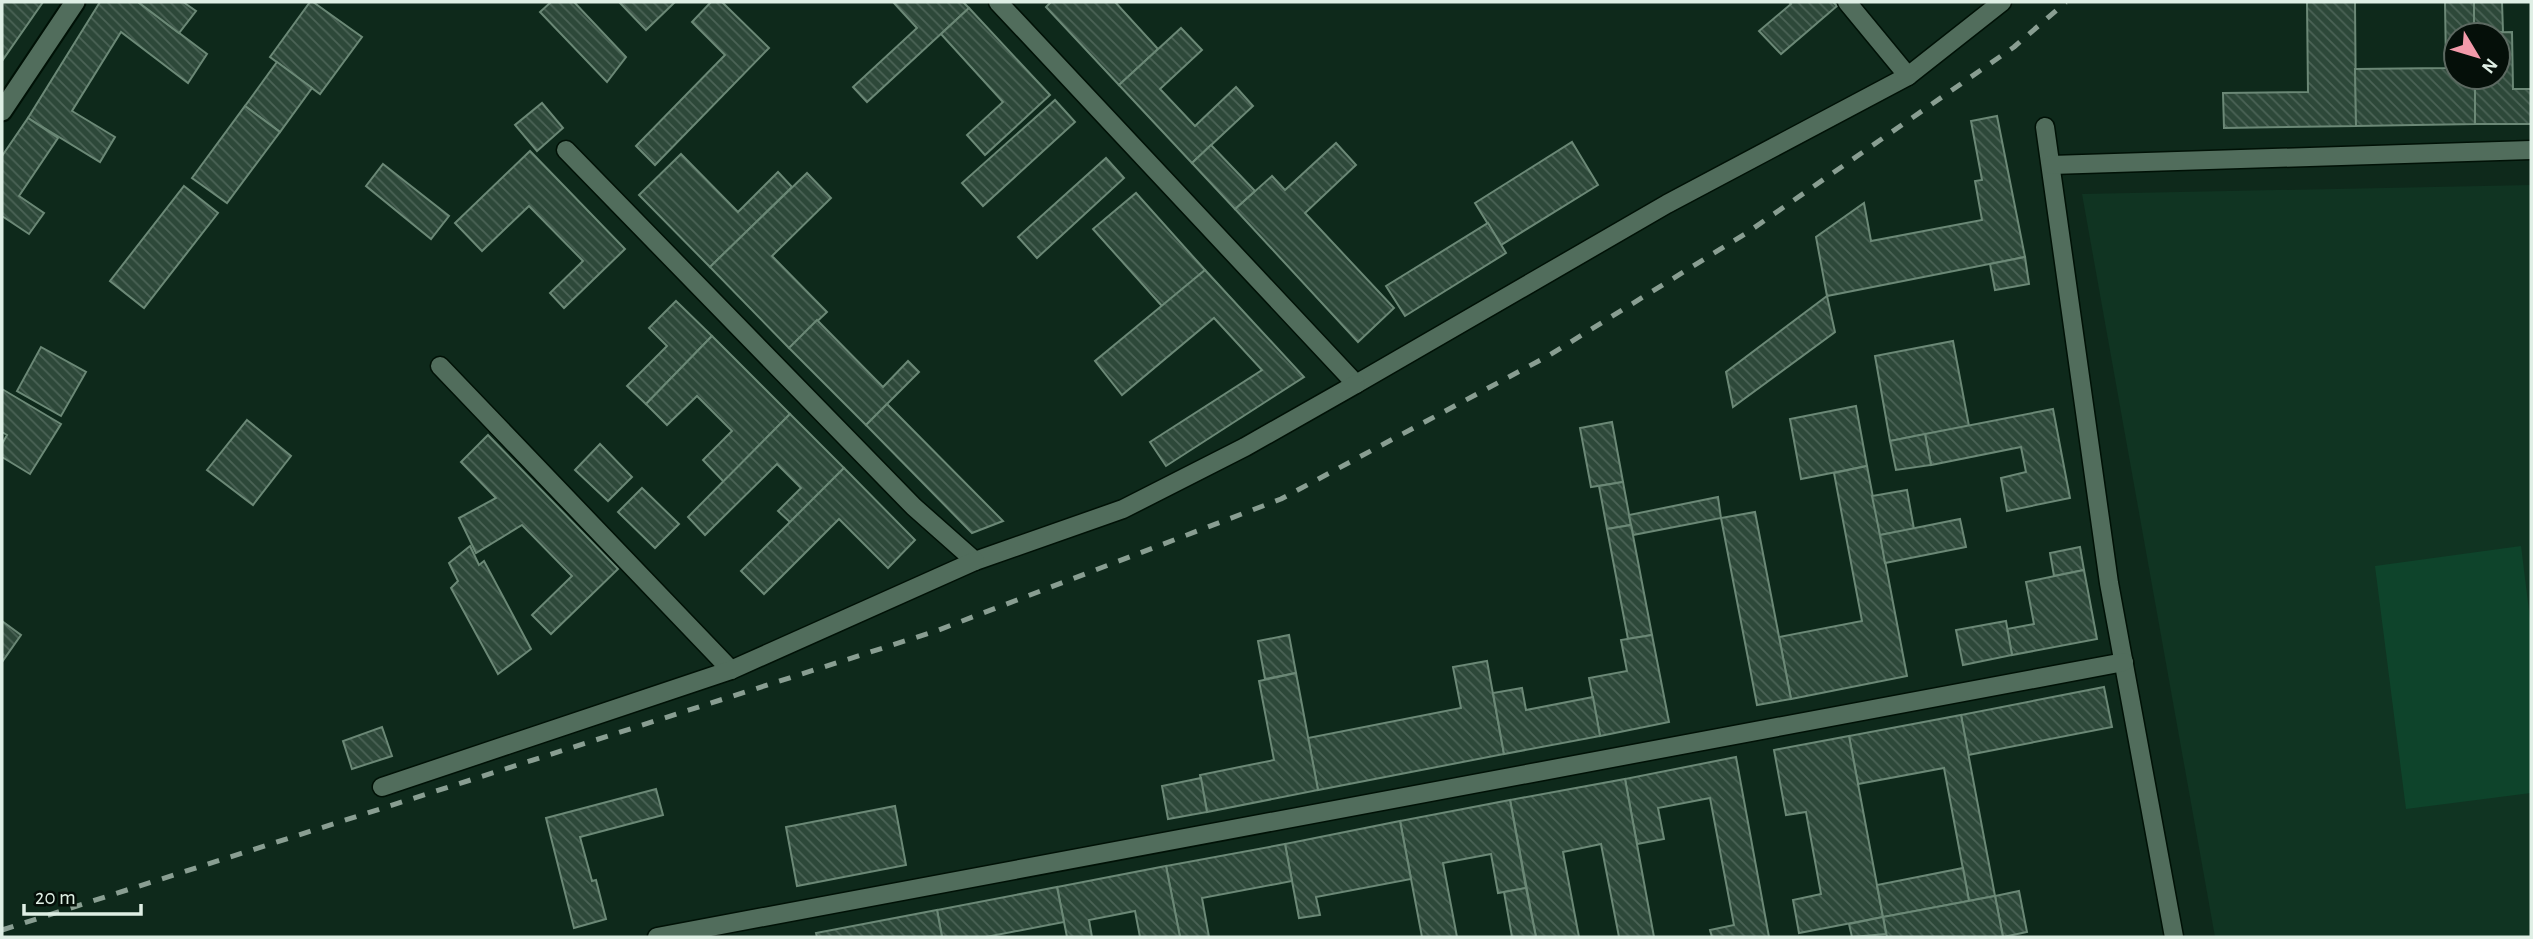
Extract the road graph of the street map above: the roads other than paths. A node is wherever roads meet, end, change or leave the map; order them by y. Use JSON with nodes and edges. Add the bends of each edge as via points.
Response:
{"nodes":[{"id":1,"x":75,"y":2,"type":"edge"},
{"id":2,"x":998,"y":2,"type":"edge"},
{"id":3,"x":1847,"y":2,"type":"edge"},
{"id":4,"x":2003,"y":2,"type":"edge"},
{"id":5,"x":1908,"y":76,"type":"junction"},
{"id":6,"x":2,"y":111,"type":"edge"},
{"id":7,"x":2045,"y":127,"type":"dead end"},
{"id":8,"x":566,"y":150,"type":"dead end"},
{"id":9,"x":2531,"y":150,"type":"edge"},
{"id":10,"x":2051,"y":165,"type":"junction"},
{"id":11,"x":440,"y":366,"type":"dead end"},
{"id":12,"x":1356,"y":384,"type":"junction"},
{"id":13,"x":975,"y":561,"type":"junction"},
{"id":14,"x":2124,"y":662,"type":"junction"},
{"id":15,"x":731,"y":670,"type":"junction"},
{"id":16,"x":382,"y":788,"type":"dead end"},
{"id":17,"x":657,"y":937,"type":"edge"},
{"id":18,"x":2174,"y":937,"type":"edge"}],
"edges":[{"from":1,"to":6,"type":"street"},
{"from":2,"to":12,"type":"lane"},
{"from":3,"to":5,"type":"lane"},
{"from":4,"to":5,"type":"lane"},
{"from":5,"to":12,"type":"lane","via":[[1667,204]]},
{"from":7,"to":10,"type":"lane"},
{"from":8,"to":13,"type":"lane","via":[[914,507]]},
{"from":9,"to":10,"type":"lane"},
{"from":10,"to":14,"type":"lane"},
{"from":11,"to":15,"type":"lane"},
{"from":12,"to":13,"type":"lane","via":[[1123,509]]},
{"from":13,"to":15,"type":"lane"},
{"from":14,"to":17,"type":"lane"},
{"from":14,"to":18,"type":"lane"},
{"from":15,"to":16,"type":"lane"}]}
